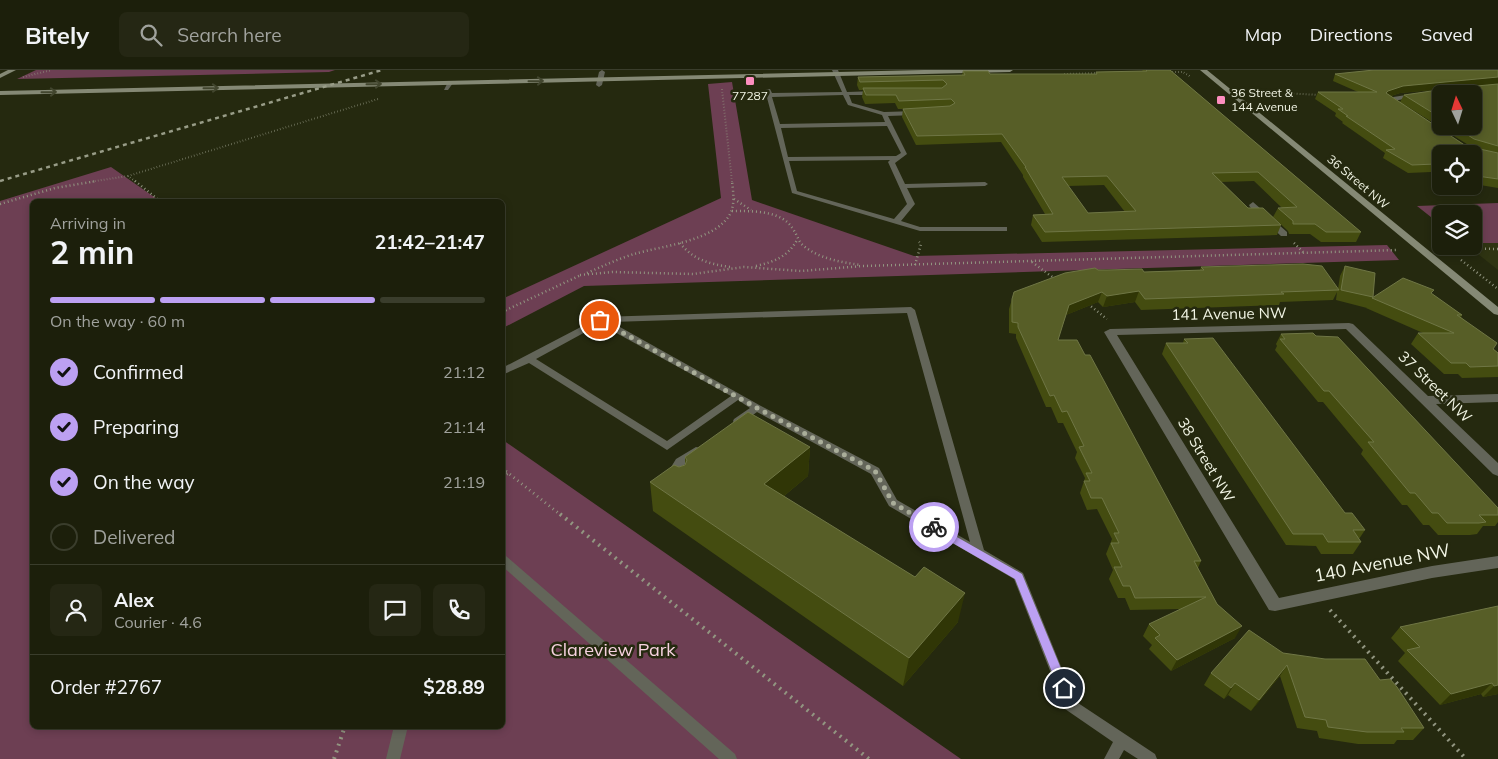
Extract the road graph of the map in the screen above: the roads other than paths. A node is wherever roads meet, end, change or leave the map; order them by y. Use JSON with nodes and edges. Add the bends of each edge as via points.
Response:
{"nodes":[{"id":1,"x":14,"y":70,"type":"edge"},
{"id":2,"x":677,"y":70,"type":"edge"},
{"id":3,"x":1010,"y":70,"type":"edge"},
{"id":4,"x":1203,"y":70,"type":"edge"},
{"id":5,"x":835,"y":72,"type":"edge"},
{"id":6,"x":0,"y":76,"type":"edge"},
{"id":7,"x":600,"y":79,"type":"junction"},
{"id":8,"x":0,"y":85,"type":"edge"},
{"id":9,"x":0,"y":93,"type":"edge"},
{"id":10,"x":884,"y":93,"type":"edge"},
{"id":11,"x":846,"y":94,"type":"junction"},
{"id":12,"x":1429,"y":94,"type":"edge"},
{"id":13,"x":921,"y":113,"type":"edge"},
{"id":14,"x":884,"y":114,"type":"junction"},
{"id":15,"x":1408,"y":114,"type":"edge"},
{"id":16,"x":889,"y":124,"type":"junction"},
{"id":17,"x":777,"y":126,"type":"junction"},
{"id":18,"x":897,"y":158,"type":"junction"},
{"id":19,"x":786,"y":160,"type":"junction"},
{"id":20,"x":985,"y":184,"type":"dead end"},
{"id":21,"x":902,"y":186,"type":"junction"},
{"id":22,"x":1254,"y":205,"type":"dead end"},
{"id":23,"x":896,"y":222,"type":"junction"},
{"id":24,"x":1004,"y":229,"type":"dead end"},
{"id":25,"x":1284,"y":234,"type":"dead end"},
{"id":26,"x":1498,"y":312,"type":"edge"},
{"id":27,"x":600,"y":320,"type":"junction"},
{"id":28,"x":1349,"y":326,"type":"joint"},
{"id":29,"x":1110,"y":332,"type":"joint"},
{"id":30,"x":529,"y":358,"type":"junction"},
{"id":31,"x":505,"y":370,"type":"edge"},
{"id":32,"x":738,"y":396,"type":"junction"},
{"id":33,"x":1498,"y":398,"type":"edge"},
{"id":34,"x":1426,"y":400,"type":"junction"},
{"id":35,"x":757,"y":408,"type":"junction"},
{"id":36,"x":726,"y":429,"type":"edge"},
{"id":37,"x":703,"y":446,"type":"edge"},
{"id":38,"x":1498,"y":471,"type":"edge"},
{"id":39,"x":673,"y":486,"type":"edge"},
{"id":40,"x":979,"y":554,"type":"junction"},
{"id":41,"x":505,"y":562,"type":"edge"},
{"id":42,"x":1498,"y":562,"type":"edge"},
{"id":43,"x":1275,"y":605,"type":"joint"},
{"id":44,"x":400,"y":729,"type":"edge"},
{"id":45,"x":1122,"y":740,"type":"junction"},
{"id":46,"x":393,"y":759,"type":"edge"},
{"id":47,"x":730,"y":759,"type":"edge"},
{"id":48,"x":1111,"y":759,"type":"edge"},
{"id":49,"x":1150,"y":759,"type":"edge"}],
"edges":[{"from":1,"to":6,"type":"main road"},
{"from":2,"to":7,"type":"main road"},
{"from":3,"to":5,"type":"main road"},
{"from":4,"to":26,"type":"main road","name":"36 Street NW"},
{"from":5,"to":7,"type":"main road"},
{"from":5,"to":11,"type":"lane"},
{"from":7,"to":8,"type":"main road"},
{"from":9,"to":7,"type":"main road","one_way":true,"via":[[448,86]]},
{"from":10,"to":11,"type":"lane"},
{"from":11,"to":14,"type":"lane","via":[[850,104]]},
{"from":11,"to":17,"type":"lane","via":[[768,93]]},
{"from":12,"to":15,"type":"street","via":[[1389,99]]},
{"from":13,"to":14,"type":"lane"},
{"from":14,"to":16,"type":"lane"},
{"from":16,"to":17,"type":"lane"},
{"from":16,"to":18,"type":"lane","via":[[904,154]]},
{"from":17,"to":19,"type":"lane"},
{"from":18,"to":19,"type":"lane"},
{"from":18,"to":21,"type":"lane","via":[[891,162]]},
{"from":19,"to":23,"type":"lane","via":[[794,192]]},
{"from":20,"to":21,"type":"lane"},
{"from":21,"to":23,"type":"lane","via":[[911,204]]},
{"from":22,"to":25,"type":"street"},
{"from":23,"to":24,"type":"lane","via":[[920,230]]},
{"from":27,"to":30,"type":"lane"},
{"from":27,"to":32,"type":"lane"},
{"from":27,"to":40,"type":"lane","via":[[910,310]]},
{"from":28,"to":29,"type":"street","name":"141 Avenue NW"},
{"from":28,"to":34,"type":"street","name":"37 Street NW"},
{"from":29,"to":43,"type":"street","name":"38 Street NW"},
{"from":30,"to":31,"type":"lane"},
{"from":30,"to":32,"type":"lane","via":[[667,446]]},
{"from":32,"to":35,"type":"lane"},
{"from":33,"to":34,"type":"street"},
{"from":34,"to":38,"type":"street","name":"37 Street NW"},
{"from":35,"to":36,"type":"lane"},
{"from":35,"to":40,"type":"lane","via":[[875,471],[893,503]]},
{"from":37,"to":39,"type":"lane","via":[[680,462],[670,475]]},
{"from":40,"to":45,"type":"lane","via":[[1019,576],[1070,705]]},
{"from":41,"to":47,"type":"lane"},
{"from":42,"to":43,"type":"street","name":"140 Avenue NW","via":[[1432,572]]},
{"from":44,"to":46,"type":"lane"},
{"from":45,"to":48,"type":"lane"},
{"from":45,"to":49,"type":"lane"}]}
